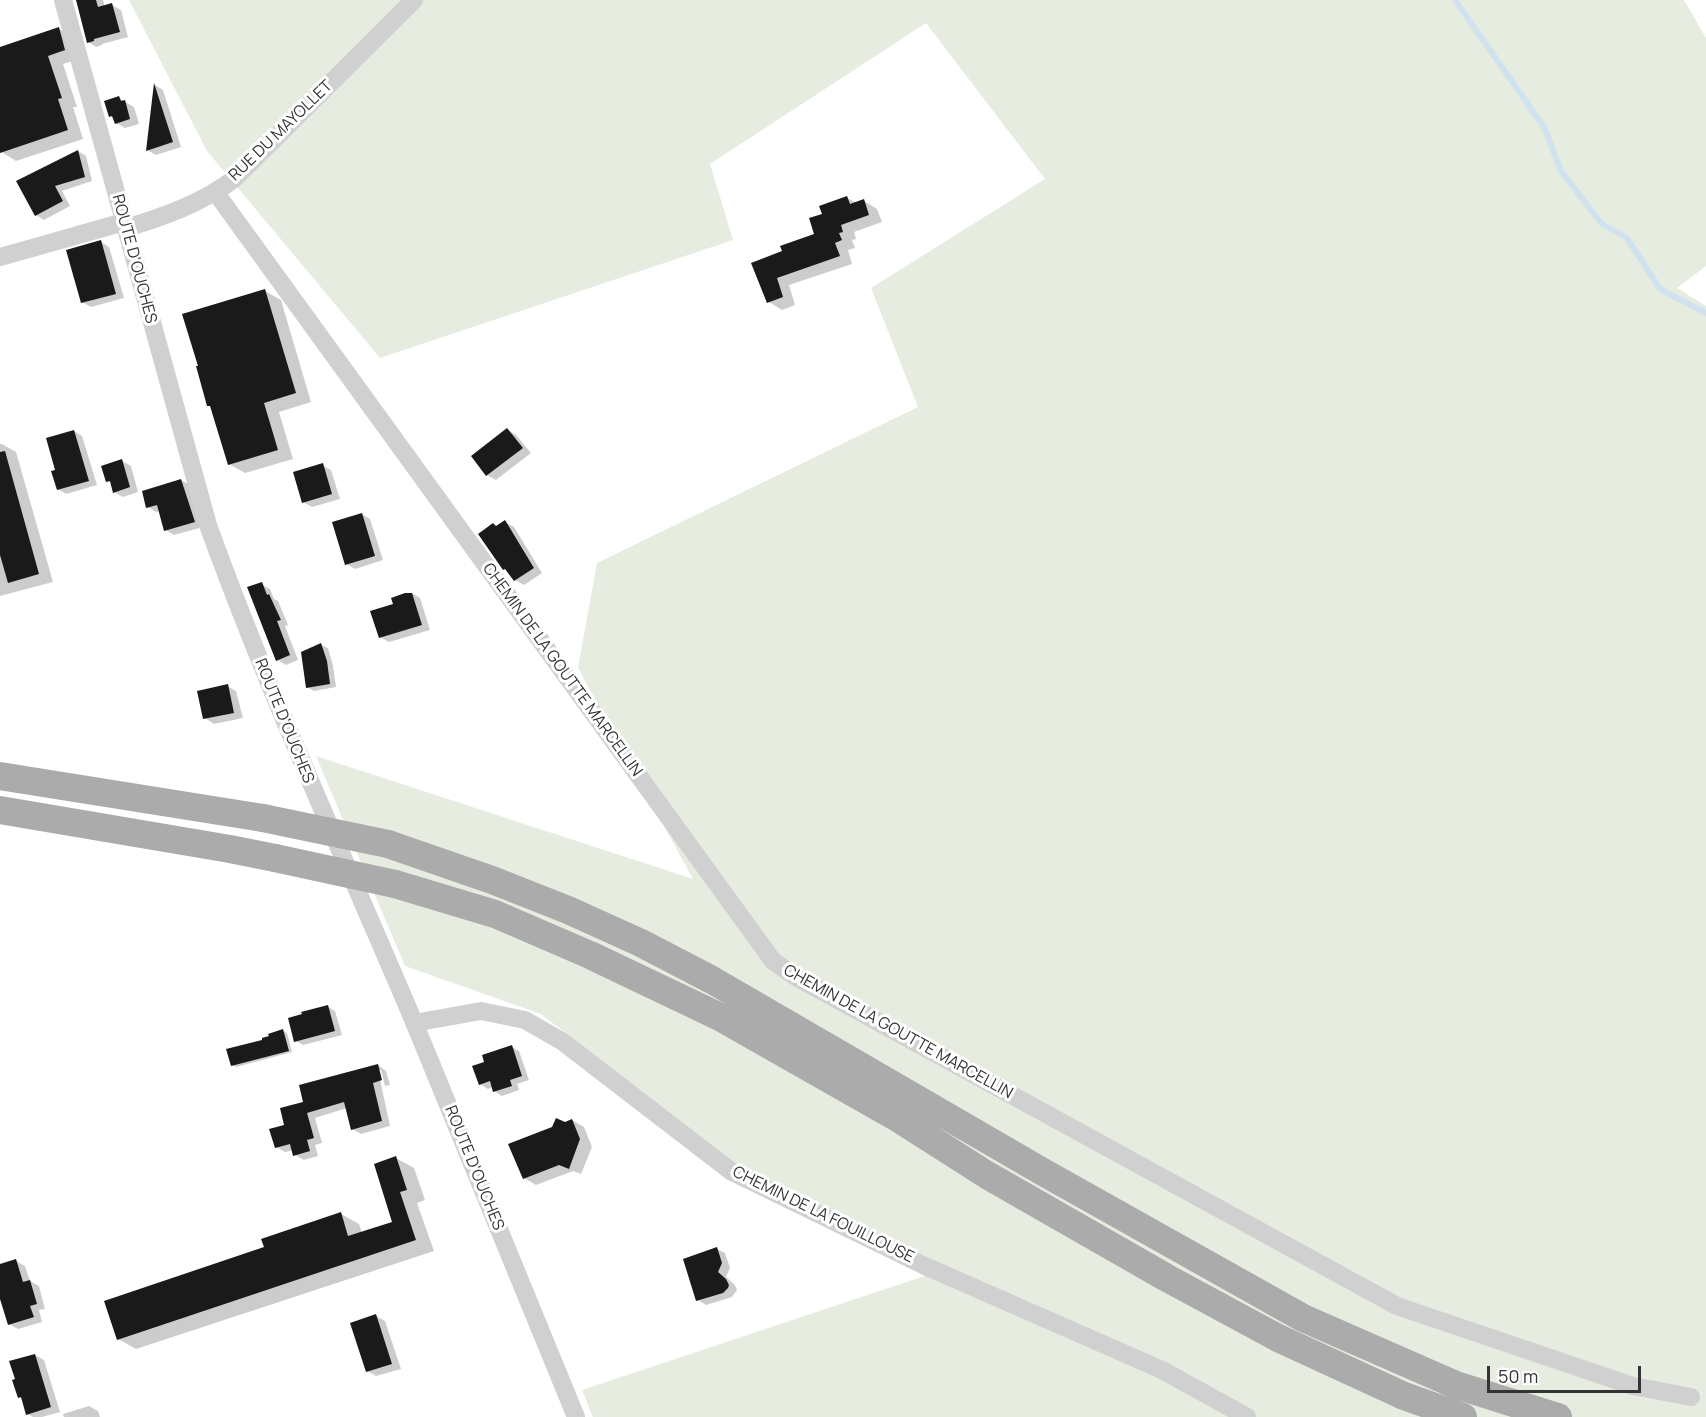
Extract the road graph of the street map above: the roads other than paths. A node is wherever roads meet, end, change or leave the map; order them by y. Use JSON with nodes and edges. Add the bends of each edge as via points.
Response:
{"nodes":[{"id":1,"x":63,"y":0,"type":"edge"},
{"id":2,"x":414,"y":0,"type":"edge"},
{"id":3,"x":216,"y":193,"type":"junction"},
{"id":4,"x":125,"y":225,"type":"junction"},
{"id":5,"x":0,"y":257,"type":"edge"},
{"id":6,"x":0,"y":776,"type":"edge"},
{"id":7,"x":0,"y":810,"type":"edge"},
{"id":8,"x":414,"y":1023,"type":"junction"},
{"id":9,"x":1691,"y":1397,"type":"dead end"},
{"id":10,"x":576,"y":1417,"type":"edge"},
{"id":11,"x":1247,"y":1417,"type":"edge"},
{"id":12,"x":1463,"y":1417,"type":"edge"},
{"id":13,"x":1558,"y":1417,"type":"edge"}],
"edges":[{"from":1,"to":4,"type":"street","name":"ROUTE D'OUCHES"},
{"from":2,"to":3,"type":"street","name":"RUE DU MAYOLLET"},
{"from":3,"to":4,"type":"street","name":"RUE DU MAYOLLET","via":[[158,218]]},
{"from":3,"to":9,"type":"street","name":"CHEMIN DE LA GOUTTE MARCELLIN","via":[[773,961],[1396,1306],[1633,1386]]},
{"from":4,"to":5,"type":"street","name":"RUE DU MAYOLLET"},
{"from":4,"to":8,"type":"street","name":"ROUTE D'OUCHES","via":[[208,525],[236,604]]},
{"from":6,"to":13,"type":"main road","bridge":true,"via":[[263,818],[388,844],[568,910],[712,980],[1303,1317],[1456,1385]]},
{"from":7,"to":12,"type":"main road","bridge":true,"via":[[274,858],[395,884],[495,914],[590,954],[720,1017],[896,1117],[987,1175],[1278,1338],[1404,1396]]},
{"from":8,"to":10,"type":"street","name":"ROUTE D'OUCHES"},
{"from":8,"to":11,"type":"street","name":"CHEMIN DE LA FOUILLOUSE","via":[[481,1011],[525,1020],[563,1042],[732,1172],[925,1266],[1162,1370]]}]}
